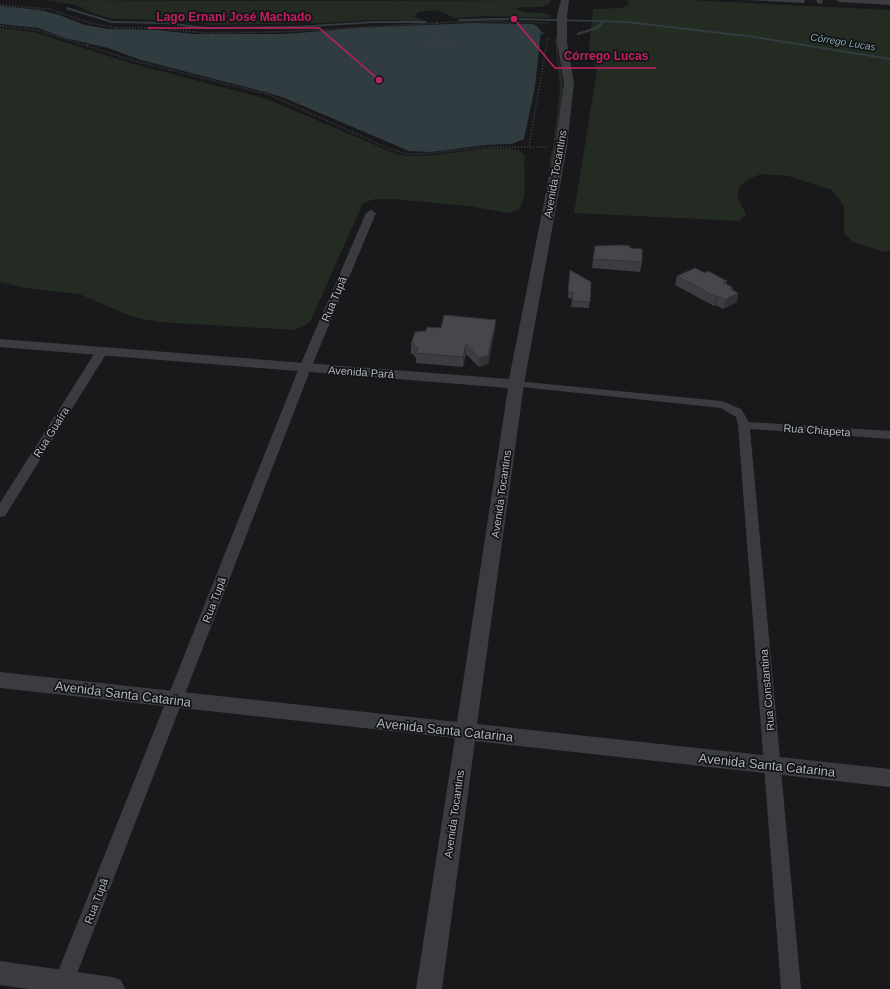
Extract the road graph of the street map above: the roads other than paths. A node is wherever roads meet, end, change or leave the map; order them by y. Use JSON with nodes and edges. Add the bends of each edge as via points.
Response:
{"nodes":[{"id":1,"x":564,"y":0,"type":"edge"},
{"id":2,"x":371,"y":212,"type":"dead end"},
{"id":3,"x":0,"y":343,"type":"edge"},
{"id":4,"x":102,"y":351,"type":"junction"},
{"id":5,"x":305,"y":368,"type":"junction"},
{"id":6,"x":516,"y":384,"type":"junction"},
{"id":7,"x":722,"y":405,"type":"joint"},
{"id":8,"x":744,"y":425,"type":"junction"},
{"id":9,"x":890,"y":435,"type":"edge"},
{"id":10,"x":0,"y":513,"type":"edge"},
{"id":11,"x":0,"y":680,"type":"edge"},
{"id":12,"x":174,"y":700,"type":"junction"},
{"id":13,"x":466,"y":732,"type":"junction"},
{"id":14,"x":774,"y":765,"type":"junction"},
{"id":15,"x":890,"y":778,"type":"edge"},
{"id":16,"x":0,"y":973,"type":"edge"},
{"id":17,"x":63,"y":986,"type":"edge"},
{"id":18,"x":112,"y":989,"type":"edge"},
{"id":19,"x":429,"y":989,"type":"edge"},
{"id":20,"x":791,"y":989,"type":"edge"}],
"edges":[{"from":1,"to":6,"type":"street","name":"Avenida Tocantins","via":[[558,21],[569,83],[561,147]]},
{"from":2,"to":5,"type":"street","name":"Rua Tupã"},
{"from":3,"to":4,"type":"street","name":"Avenida Pará"},
{"from":4,"to":5,"type":"street","name":"Avenida Pará"},
{"from":4,"to":10,"type":"street","name":"Rua Guaíra"},
{"from":5,"to":6,"type":"street","name":"Avenida Pará"},
{"from":5,"to":12,"type":"street","name":"Rua Tupã"},
{"from":6,"to":7,"type":"street","name":"Avenida Pará"},
{"from":6,"to":13,"type":"street","name":"Avenida Tocantins"},
{"from":7,"to":8,"type":"street","name":"Rua Constantina","via":[[739,412]]},
{"from":8,"to":9,"type":"street","name":"Rua Chiapeta"},
{"from":8,"to":14,"type":"street","name":"Rua Constantina"},
{"from":11,"to":12,"type":"street","name":"Avenida Santa Catarina"},
{"from":12,"to":13,"type":"street","name":"Avenida Santa Catarina"},
{"from":12,"to":17,"type":"street","name":"Rua Tupã"},
{"from":13,"to":14,"type":"street","name":"Avenida Santa Catarina"},
{"from":13,"to":19,"type":"street","name":"Avenida Tocantins"},
{"from":14,"to":15,"type":"street","name":"Avenida Santa Catarina"},
{"from":14,"to":20,"type":"street","name":"Rua Constantina"},
{"from":16,"to":17,"type":"street"},
{"from":17,"to":18,"type":"street"}]}
